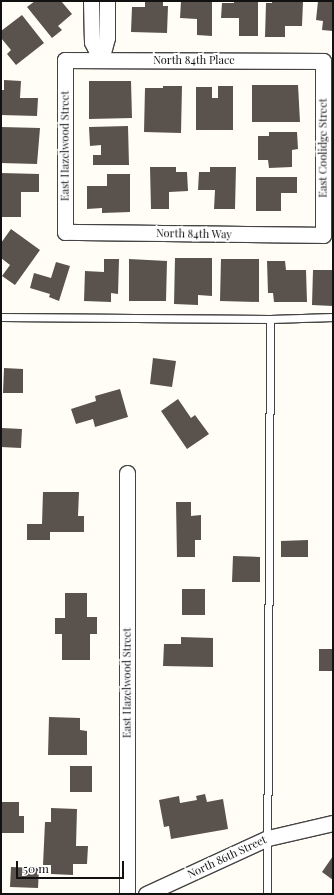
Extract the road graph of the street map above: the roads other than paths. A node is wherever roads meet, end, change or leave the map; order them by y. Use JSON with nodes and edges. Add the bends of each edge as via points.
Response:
{"nodes":[{"id":1,"x":91,"y":5,"type":"edge"},
{"id":2,"x":107,"y":5,"type":"edge"},
{"id":3,"x":65,"y":60,"type":"joint"},
{"id":4,"x":101,"y":60,"type":"junction"},
{"id":5,"x":323,"y":61,"type":"joint"},
{"id":6,"x":65,"y":232,"type":"joint"},
{"id":7,"x":323,"y":235,"type":"joint"},
{"id":8,"x":1,"y":317,"type":"edge"},
{"id":9,"x":333,"y":317,"type":"edge"},
{"id":10,"x":270,"y":320,"type":"junction"},
{"id":11,"x":126,"y":473,"type":"dead end"},
{"id":12,"x":333,"y":823,"type":"edge"},
{"id":13,"x":268,"y":838,"type":"junction"},
{"id":14,"x":127,"y":894,"type":"edge"},
{"id":15,"x":146,"y":894,"type":"edge"},
{"id":16,"x":267,"y":894,"type":"edge"}],
"edges":[{"from":1,"to":2,"type":"street"},
{"from":1,"to":4,"type":"street","via":[[92,42]]},
{"from":2,"to":4,"type":"street","via":[[107,38]]},
{"from":3,"to":4,"type":"street","name":"North 84th Place"},
{"from":3,"to":6,"type":"street","name":"East Hazelwood Street"},
{"from":4,"to":5,"type":"street","name":"North 84th Place"},
{"from":5,"to":7,"type":"street","name":"East Coolidge Street"},
{"from":6,"to":7,"type":"street","name":"North 84th Way"},
{"from":8,"to":10,"type":"lane"},
{"from":9,"to":10,"type":"lane"},
{"from":10,"to":13,"type":"lane"},
{"from":11,"to":14,"type":"street","name":"East Hazelwood Street"},
{"from":12,"to":13,"type":"street","name":"North 86th Street"},
{"from":13,"to":15,"type":"street","name":"North 86th Street"},
{"from":13,"to":16,"type":"lane"}]}
